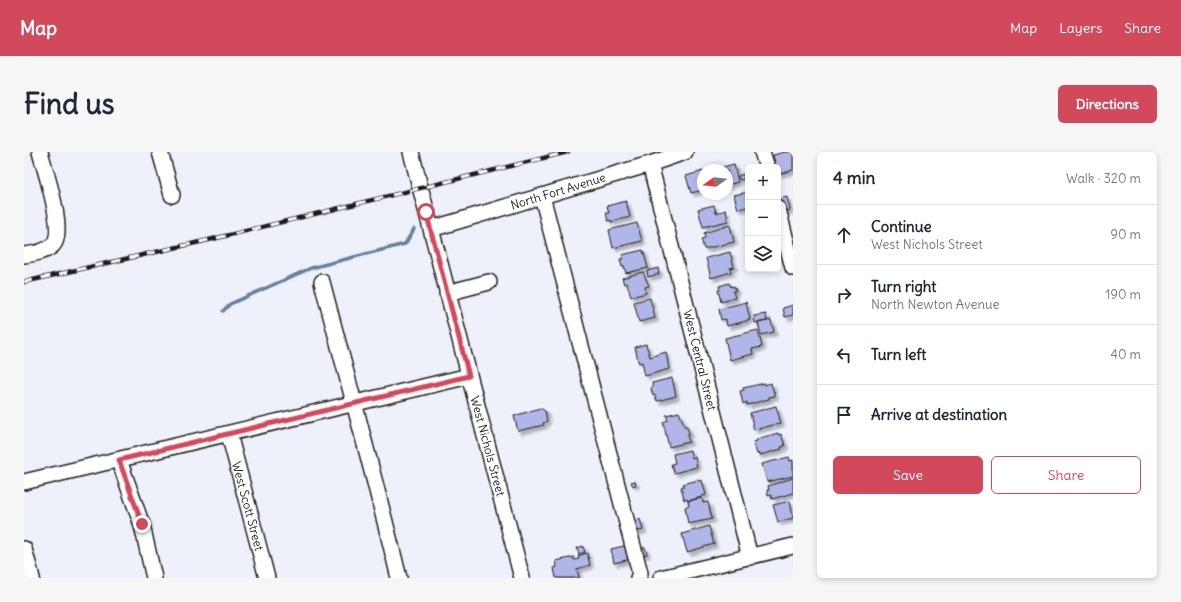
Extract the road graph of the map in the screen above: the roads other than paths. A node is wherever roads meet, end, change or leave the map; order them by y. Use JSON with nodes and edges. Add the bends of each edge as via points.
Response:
{"nodes":[{"id":1,"x":40,"y":152,"type":"edge"},
{"id":2,"x":160,"y":152,"type":"edge"},
{"id":3,"x":411,"y":152,"type":"edge"},
{"id":4,"x":685,"y":152,"type":"edge"},
{"id":5,"x":762,"y":152,"type":"edge"},
{"id":6,"x":650,"y":164,"type":"junction"},
{"id":7,"x":766,"y":164,"type":"edge"},
{"id":8,"x":172,"y":195,"type":"dead end"},
{"id":9,"x":542,"y":196,"type":"junction"},
{"id":10,"x":781,"y":221,"type":"edge"},
{"id":11,"x":431,"y":229,"type":"junction"},
{"id":12,"x":24,"y":255,"type":"edge"},
{"id":13,"x":793,"y":268,"type":"edge"},
{"id":14,"x":322,"y":282,"type":"dead end"},
{"id":15,"x":489,"y":282,"type":"dead end"},
{"id":16,"x":447,"y":293,"type":"junction"},
{"id":17,"x":469,"y":376,"type":"junction"},
{"id":18,"x":353,"y":404,"type":"junction"},
{"id":19,"x":229,"y":434,"type":"junction"},
{"id":20,"x":119,"y":460,"type":"junction"},
{"id":21,"x":24,"y":482,"type":"edge"},
{"id":22,"x":793,"y":546,"type":"edge"},
{"id":23,"x":24,"y":548,"type":"edge"},
{"id":24,"x":750,"y":557,"type":"junction"},
{"id":25,"x":32,"y":578,"type":"edge"},
{"id":26,"x":154,"y":578,"type":"edge"},
{"id":27,"x":267,"y":578,"type":"edge"},
{"id":28,"x":399,"y":578,"type":"edge"},
{"id":29,"x":522,"y":578,"type":"edge"},
{"id":30,"x":638,"y":578,"type":"edge"},
{"id":31,"x":661,"y":578,"type":"edge"}],
"edges":[{"from":1,"to":12,"type":"street","via":[[54,204],[58,233],[53,246],[42,252]]},
{"from":2,"to":8,"type":"street"},
{"from":3,"to":11,"type":"street","name":"West Nichols Street"},
{"from":4,"to":6,"type":"street","name":"North Fort Avenue"},
{"from":5,"to":7,"type":"street"},
{"from":6,"to":9,"type":"street","name":"North Fort Avenue"},
{"from":6,"to":24,"type":"street","name":"West Central Street"},
{"from":9,"to":11,"type":"street","name":"North Fort Avenue"},
{"from":9,"to":30,"type":"street","via":[[640,573]]},
{"from":10,"to":13,"type":"street"},
{"from":11,"to":16,"type":"street","name":"West Nichols Street"},
{"from":14,"to":18,"type":"street"},
{"from":15,"to":16,"type":"street"},
{"from":16,"to":17,"type":"street","name":"West Nichols Street"},
{"from":17,"to":18,"type":"street"},
{"from":17,"to":29,"type":"street","name":"West Nichols Street"},
{"from":18,"to":19,"type":"street"},
{"from":18,"to":28,"type":"street","via":[[376,482]]},
{"from":19,"to":20,"type":"street"},
{"from":19,"to":27,"type":"street","name":"West Scott Street"},
{"from":20,"to":21,"type":"street"},
{"from":20,"to":26,"type":"street","via":[[142,524]]},
{"from":22,"to":24,"type":"street"},
{"from":23,"to":25,"type":"street"},
{"from":24,"to":31,"type":"street"}]}
